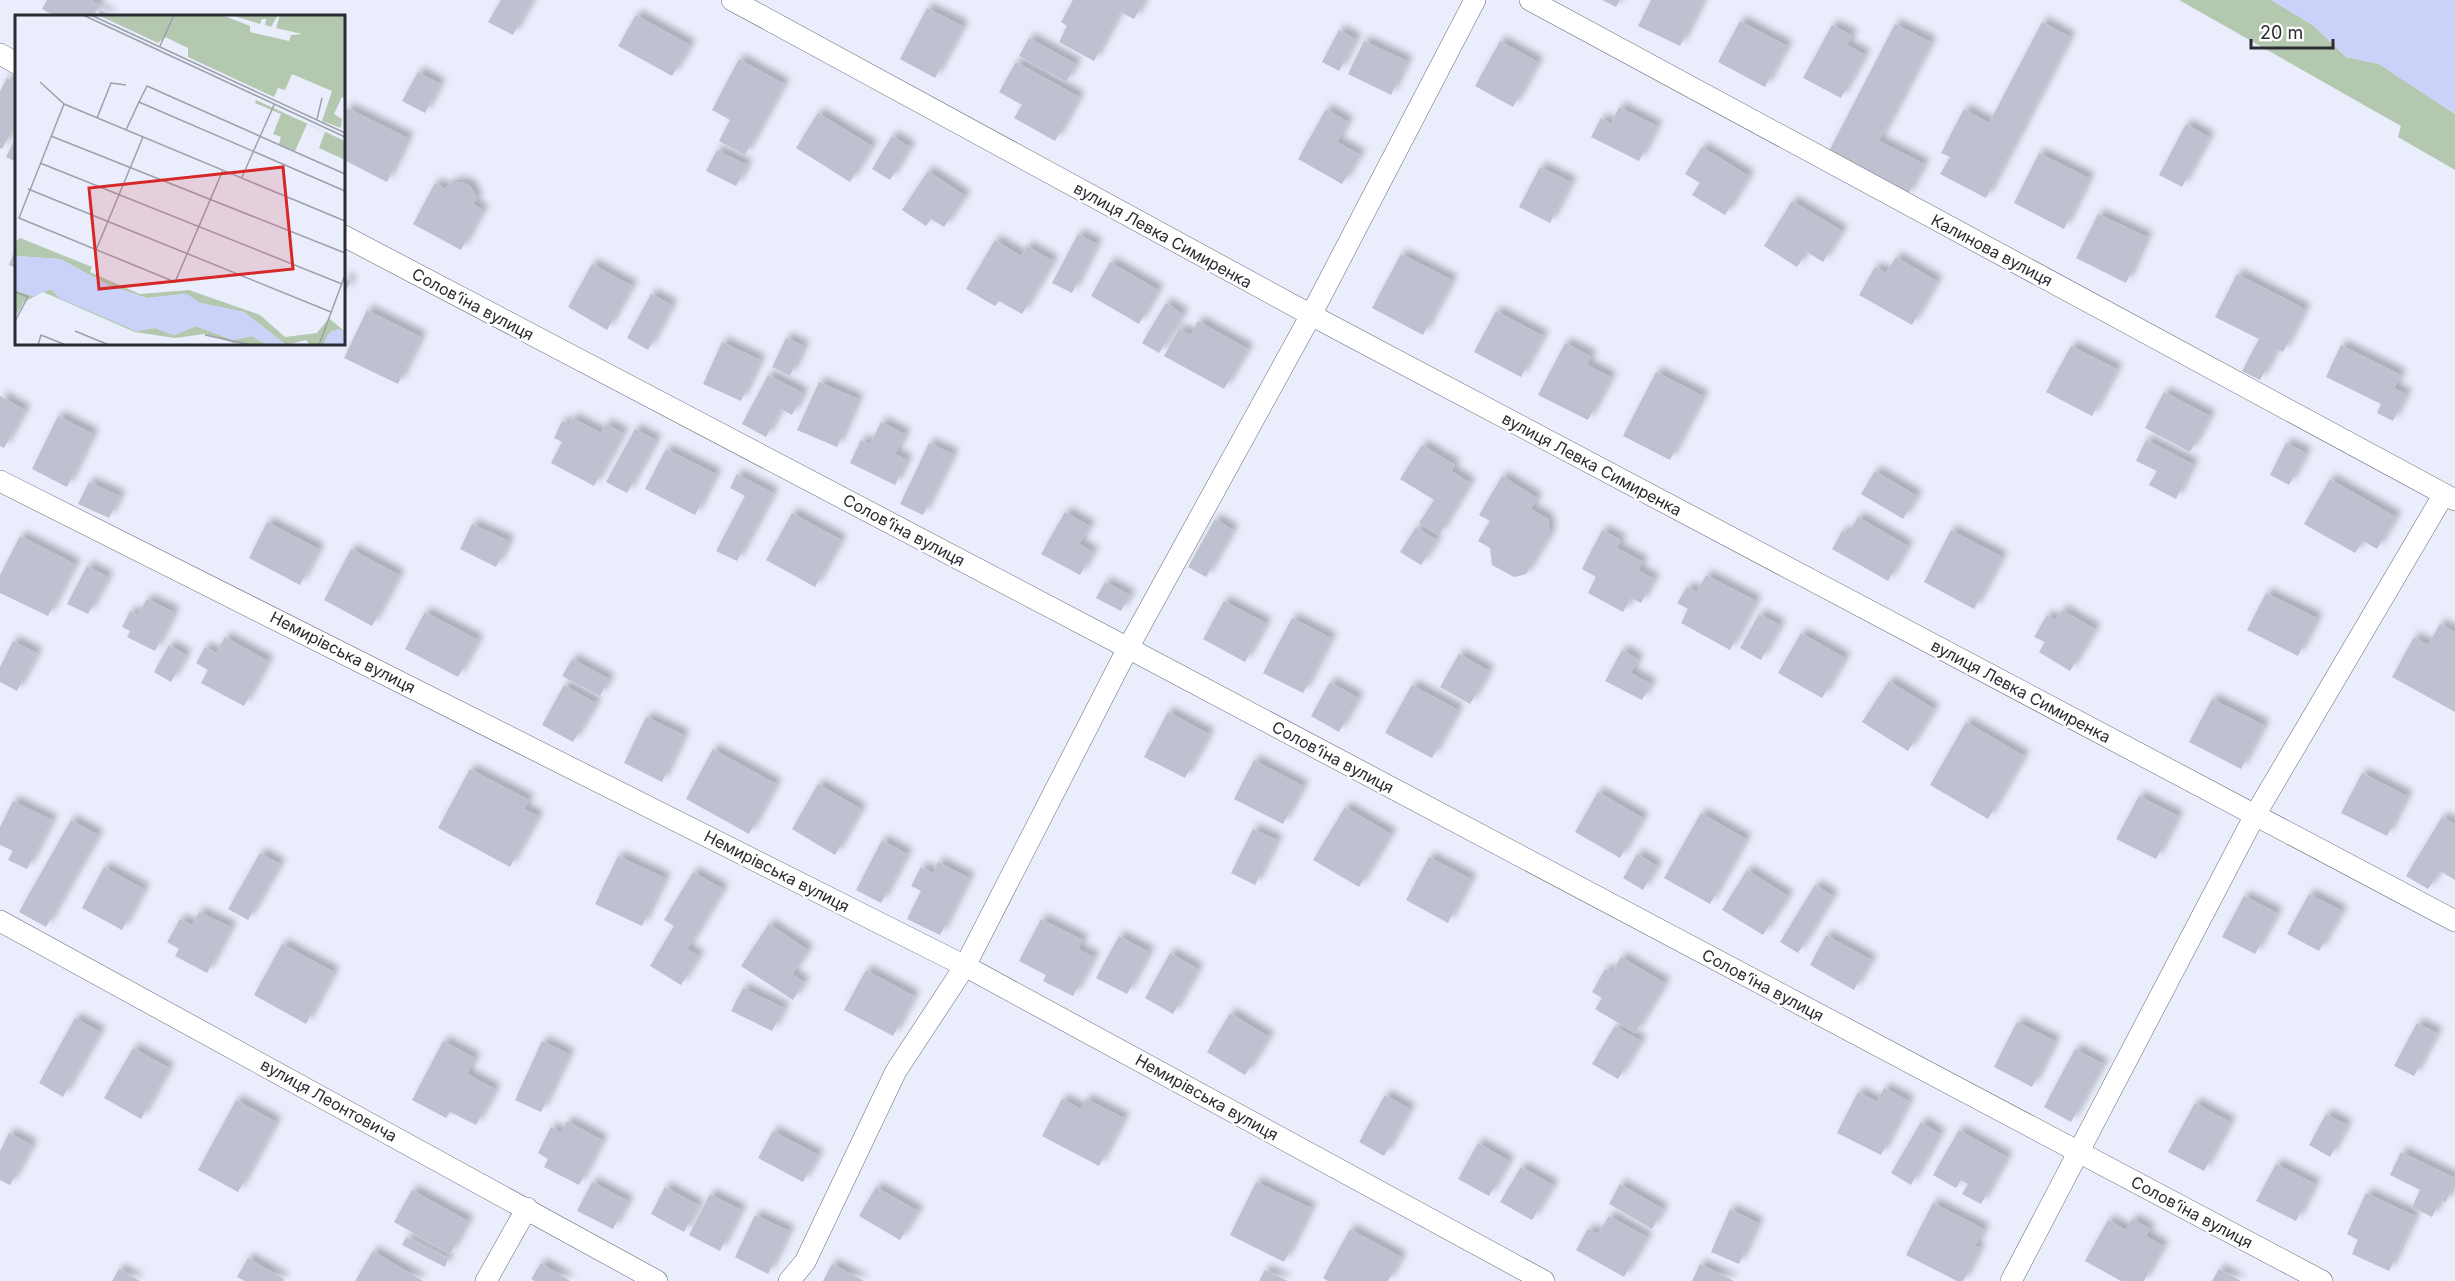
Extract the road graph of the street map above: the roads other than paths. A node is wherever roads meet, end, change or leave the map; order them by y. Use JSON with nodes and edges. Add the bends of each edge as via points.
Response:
{"nodes":[{"id":1,"x":732,"y":0,"type":"edge"},
{"id":2,"x":1475,"y":0,"type":"edge"},
{"id":3,"x":1530,"y":0,"type":"edge"},
{"id":4,"x":0,"y":54,"type":"edge"},
{"id":5,"x":15,"y":62,"type":"edge"},
{"id":6,"x":345,"y":237,"type":"edge"},
{"id":7,"x":1311,"y":315,"type":"junction"},
{"id":8,"x":0,"y":481,"type":"edge"},
{"id":9,"x":2449,"y":497,"type":"edge"},
{"id":10,"x":1128,"y":648,"type":"junction"},
{"id":11,"x":2255,"y":815,"type":"junction"},
{"id":12,"x":0,"y":921,"type":"edge"},
{"id":13,"x":2455,"y":921,"type":"edge"},
{"id":14,"x":965,"y":966,"type":"junction"},
{"id":15,"x":2078,"y":1152,"type":"junction"},
{"id":16,"x":527,"y":1208,"type":"junction"},
{"id":17,"x":486,"y":1281,"type":"edge"},
{"id":18,"x":657,"y":1281,"type":"edge"},
{"id":19,"x":789,"y":1281,"type":"edge"},
{"id":20,"x":1544,"y":1281,"type":"edge"},
{"id":21,"x":2011,"y":1281,"type":"edge"},
{"id":22,"x":2322,"y":1281,"type":"edge"}],
"edges":[{"from":1,"to":7,"type":"street","name":"вулиця Левка Симиренка"},
{"from":2,"to":7,"type":"street"},
{"from":3,"to":9,"type":"street","name":"Калинова вулиця"},
{"from":4,"to":5,"type":"street"},
{"from":6,"to":10,"type":"street","name":"Соловʼїна вулиця"},
{"from":7,"to":10,"type":"street"},
{"from":7,"to":11,"type":"street","name":"вулиця Левка Симиренка"},
{"from":8,"to":14,"type":"street","name":"Немирівська вулиця"},
{"from":9,"to":11,"type":"street"},
{"from":10,"to":14,"type":"street"},
{"from":10,"to":15,"type":"street","name":"Соловʼїна вулиця"},
{"from":11,"to":13,"type":"street","name":"вулиця Левка Симиренка"},
{"from":11,"to":15,"type":"street"},
{"from":12,"to":16,"type":"street","name":"вулиця Леонтовича"},
{"from":14,"to":19,"type":"street","via":[[896,1071],[805,1262]]},
{"from":14,"to":20,"type":"street","name":"Немирівська вулиця"},
{"from":15,"to":21,"type":"street"},
{"from":15,"to":22,"type":"street","name":"Соловʼїна вулиця"},
{"from":16,"to":17,"type":"street"},
{"from":16,"to":18,"type":"street","name":"вулиця Леонтовича"}]}
